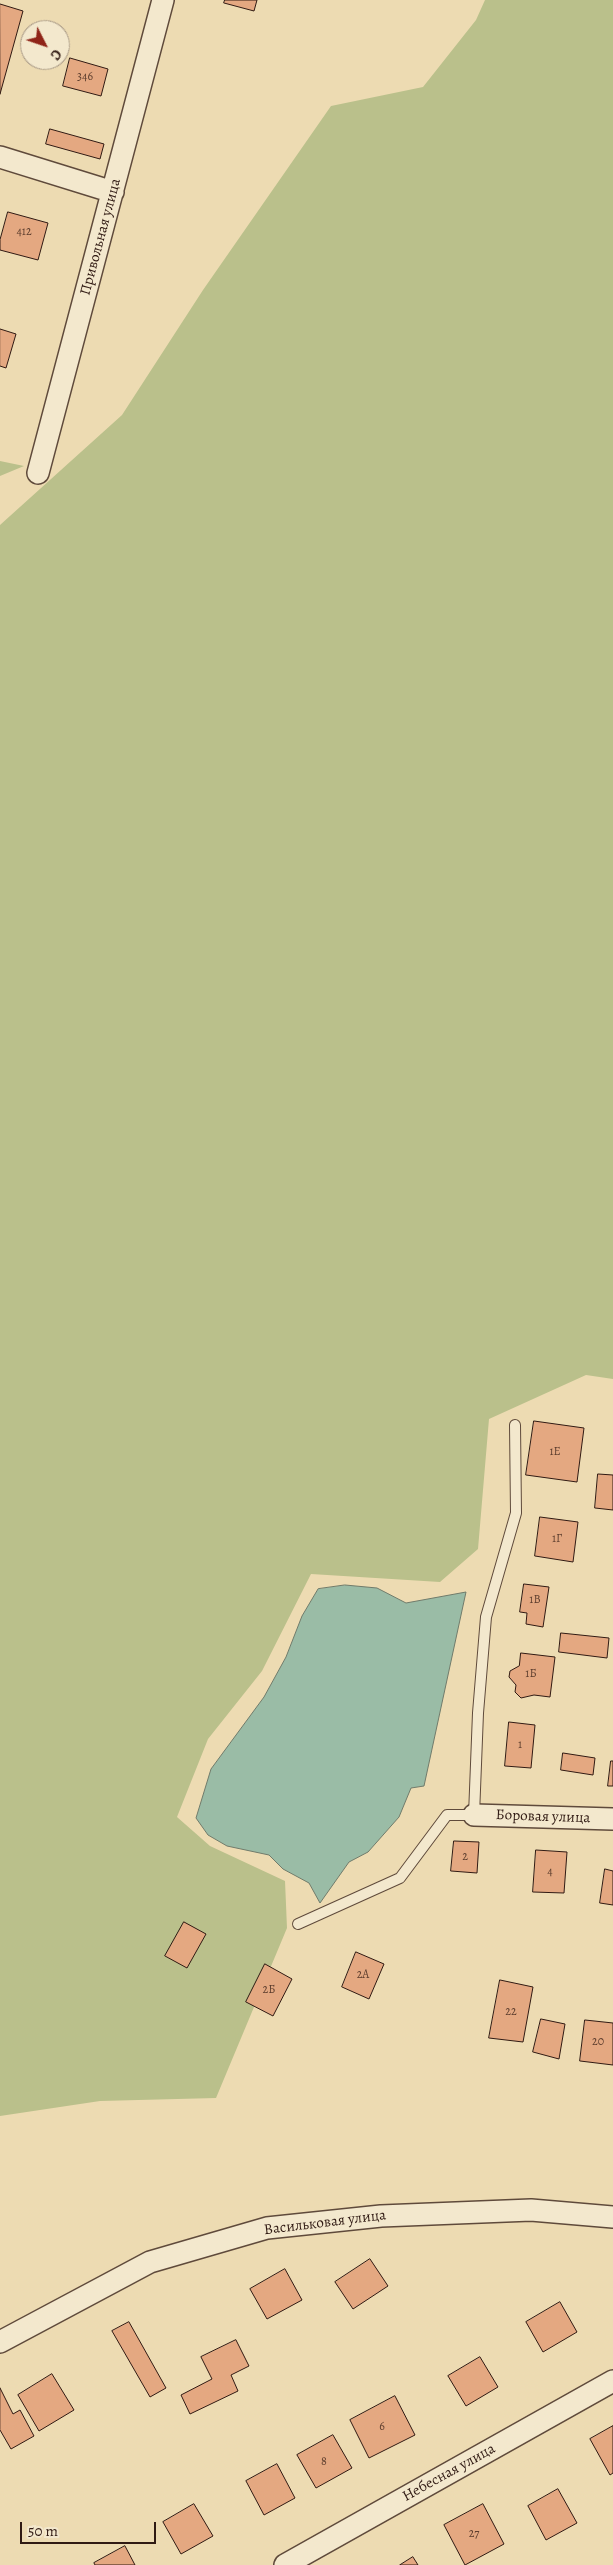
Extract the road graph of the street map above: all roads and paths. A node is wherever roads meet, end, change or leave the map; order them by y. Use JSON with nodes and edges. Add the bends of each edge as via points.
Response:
{"nodes":[{"id":1,"x":163,"y":0,"type":"edge"},
{"id":2,"x":0,"y":157,"type":"edge"},
{"id":3,"x":113,"y":192,"type":"junction"},
{"id":4,"x":38,"y":473,"type":"dead end"},
{"id":5,"x":515,"y":1424,"type":"dead end"},
{"id":6,"x":474,"y":1815,"type":"junction"},
{"id":7,"x":613,"y":1819,"type":"edge"},
{"id":8,"x":298,"y":1924,"type":"dead end"},
{"id":9,"x":613,"y":2217,"type":"edge"},
{"id":10,"x":0,"y":2342,"type":"edge"},
{"id":11,"x":613,"y":2381,"type":"edge"},
{"id":12,"x":285,"y":2565,"type":"edge"}],
"edges":[{"from":1,"to":3,"type":"street","name":"Привольная улица"},
{"from":2,"to":3,"type":"street"},
{"from":3,"to":4,"type":"street","name":"Привольная улица"},
{"from":5,"to":6,"type":"lane","via":[[516,1513],[486,1617]]},
{"from":6,"to":7,"type":"street","name":"Боровая улица"},
{"from":6,"to":8,"type":"lane","via":[[447,1815],[400,1878]]},
{"from":9,"to":10,"type":"street","name":"Васильковая улица","via":[[531,2210],[381,2216],[268,2228],[150,2262]]},
{"from":11,"to":12,"type":"street","name":"Небесная улица"}]}
